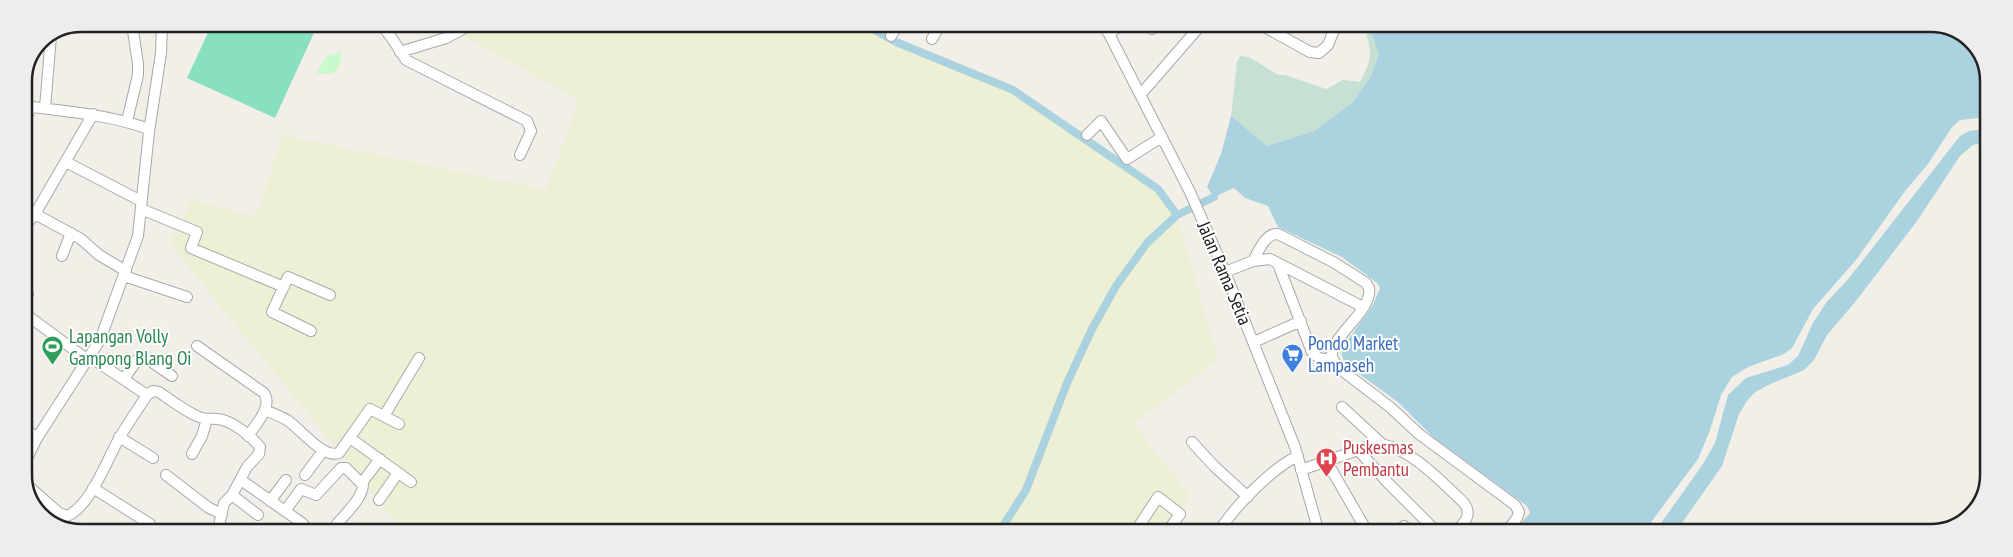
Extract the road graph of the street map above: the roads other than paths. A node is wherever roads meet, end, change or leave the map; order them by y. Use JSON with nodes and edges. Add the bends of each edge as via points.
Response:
{"nodes":[{"id":1,"x":133,"y":33,"type":"edge"},
{"id":2,"x":162,"y":33,"type":"edge"},
{"id":3,"x":388,"y":33,"type":"edge"},
{"id":4,"x":455,"y":33,"type":"edge"},
{"id":5,"x":893,"y":33,"type":"edge"},
{"id":6,"x":935,"y":33,"type":"edge"},
{"id":7,"x":1194,"y":33,"type":"edge"},
{"id":8,"x":1276,"y":33,"type":"edge"},
{"id":9,"x":1333,"y":33,"type":"edge"},
{"id":10,"x":1109,"y":34,"type":"edge"},
{"id":11,"x":891,"y":36,"type":"dead end"},
{"id":12,"x":932,"y":39,"type":"dead end"},
{"id":13,"x":50,"y":44,"type":"edge"},
{"id":14,"x":400,"y":52,"type":"junction"},
{"id":15,"x":1141,"y":94,"type":"junction"},
{"id":16,"x":33,"y":107,"type":"edge"},
{"id":17,"x":45,"y":108,"type":"junction"},
{"id":18,"x":93,"y":114,"type":"junction"},
{"id":19,"x":127,"y":122,"type":"junction"},
{"id":20,"x":150,"y":129,"type":"junction"},
{"id":21,"x":1087,"y":135,"type":"dead end"},
{"id":22,"x":1162,"y":137,"type":"junction"},
{"id":23,"x":520,"y":155,"type":"dead end"},
{"id":24,"x":66,"y":162,"type":"junction"},
{"id":25,"x":141,"y":205,"type":"junction"},
{"id":26,"x":35,"y":214,"type":"junction"},
{"id":27,"x":33,"y":216,"type":"edge"},
{"id":28,"x":71,"y":233,"type":"junction"},
{"id":29,"x":62,"y":256,"type":"dead end"},
{"id":30,"x":1253,"y":261,"type":"junction"},
{"id":31,"x":1278,"y":264,"type":"junction"},
{"id":32,"x":1225,"y":272,"type":"junction"},
{"id":33,"x":125,"y":273,"type":"junction"},
{"id":34,"x":284,"y":286,"type":"junction"},
{"id":35,"x":330,"y":295,"type":"dead end"},
{"id":36,"x":187,"y":297,"type":"dead end"},
{"id":37,"x":1363,"y":306,"type":"junction"},
{"id":38,"x":33,"y":319,"type":"edge"},
{"id":39,"x":1301,"y":321,"type":"junction"},
{"id":40,"x":311,"y":331,"type":"dead end"},
{"id":41,"x":1254,"y":342,"type":"junction"},
{"id":42,"x":197,"y":346,"type":"dead end"},
{"id":43,"x":89,"y":358,"type":"junction"},
{"id":44,"x":419,"y":358,"type":"dead end"},
{"id":45,"x":1332,"y":358,"type":"junction"},
{"id":46,"x":172,"y":376,"type":"dead end"},
{"id":47,"x":124,"y":379,"type":"junction"},
{"id":48,"x":147,"y":396,"type":"junction"},
{"id":49,"x":1342,"y":407,"type":"dead end"},
{"id":50,"x":265,"y":410,"type":"junction"},
{"id":51,"x":384,"y":416,"type":"junction"},
{"id":52,"x":207,"y":419,"type":"junction"},
{"id":53,"x":399,"y":424,"type":"dead end"},
{"id":54,"x":33,"y":435,"type":"edge"},
{"id":55,"x":248,"y":436,"type":"junction"},
{"id":56,"x":37,"y":438,"type":"junction"},
{"id":57,"x":119,"y":438,"type":"junction"},
{"id":58,"x":350,"y":438,"type":"junction"},
{"id":59,"x":1192,"y":442,"type":"dead end"},
{"id":60,"x":1382,"y":444,"type":"junction"},
{"id":61,"x":33,"y":446,"type":"edge"},
{"id":62,"x":1358,"y":450,"type":"junction"},
{"id":63,"x":323,"y":451,"type":"junction"},
{"id":64,"x":192,"y":454,"type":"dead end"},
{"id":65,"x":1298,"y":456,"type":"junction"},
{"id":66,"x":153,"y":458,"type":"dead end"},
{"id":67,"x":380,"y":459,"type":"junction"},
{"id":68,"x":1327,"y":462,"type":"junction"},
{"id":69,"x":1301,"y":470,"type":"junction"},
{"id":70,"x":398,"y":473,"type":"junction"},
{"id":71,"x":166,"y":475,"type":"dead end"},
{"id":72,"x":305,"y":475,"type":"dead end"},
{"id":73,"x":241,"y":480,"type":"junction"},
{"id":74,"x":286,"y":480,"type":"dead end"},
{"id":75,"x":364,"y":480,"type":"dead end"},
{"id":76,"x":411,"y":482,"type":"dead end"},
{"id":77,"x":93,"y":488,"type":"junction"},
{"id":78,"x":36,"y":492,"type":"edge"},
{"id":79,"x":232,"y":495,"type":"junction"},
{"id":80,"x":1248,"y":497,"type":"junction"},
{"id":81,"x":379,"y":500,"type":"dead end"},
{"id":82,"x":270,"y":501,"type":"junction"},
{"id":83,"x":285,"y":511,"type":"junction"},
{"id":84,"x":222,"y":514,"type":"junction"},
{"id":85,"x":258,"y":515,"type":"dead end"},
{"id":86,"x":1463,"y":523,"type":"edge"},
{"id":87,"x":150,"y":524,"type":"dead end"},
{"id":88,"x":220,"y":524,"type":"edge"},
{"id":89,"x":303,"y":524,"type":"edge"},
{"id":90,"x":337,"y":524,"type":"edge"},
{"id":91,"x":1140,"y":524,"type":"edge"},
{"id":92,"x":1173,"y":524,"type":"edge"},
{"id":93,"x":1225,"y":524,"type":"edge"},
{"id":94,"x":1316,"y":524,"type":"edge"},
{"id":95,"x":1363,"y":524,"type":"edge"},
{"id":96,"x":1429,"y":524,"type":"edge"},
{"id":97,"x":1513,"y":524,"type":"edge"}],
"edges":[{"from":1,"to":19,"type":"street","via":[[138,75]]},
{"from":2,"to":20,"type":"street"},
{"from":3,"to":14,"type":"street"},
{"from":4,"to":14,"type":"street"},
{"from":5,"to":11,"type":"street"},
{"from":6,"to":12,"type":"street"},
{"from":7,"to":15,"type":"street"},
{"from":8,"to":9,"type":"street","via":[[1310,52],[1319,53],[1328,45]]},
{"from":10,"to":15,"type":"street","name":"Jalan Rama Setia"},
{"from":13,"to":17,"type":"street"},
{"from":14,"to":23,"type":"street","via":[[412,64],[527,121],[531,131]]},
{"from":15,"to":22,"type":"street","name":"Jalan Rama Setia"},
{"from":16,"to":17,"type":"street"},
{"from":17,"to":18,"type":"street"},
{"from":18,"to":19,"type":"street"},
{"from":18,"to":24,"type":"street"},
{"from":19,"to":20,"type":"street"},
{"from":20,"to":25,"type":"street"},
{"from":21,"to":22,"type":"street","via":[[1101,120],[1127,159]]},
{"from":22,"to":32,"type":"street","name":"Jalan Rama Setia"},
{"from":24,"to":25,"type":"street"},
{"from":24,"to":26,"type":"street"},
{"from":25,"to":33,"type":"street","via":[[138,236]]},
{"from":25,"to":34,"type":"street","via":[[197,232],[191,248]]},
{"from":26,"to":27,"type":"street"},
{"from":26,"to":28,"type":"street"},
{"from":28,"to":29,"type":"street"},
{"from":28,"to":33,"type":"street"},
{"from":30,"to":31,"type":"street","via":[[1270,259]]},
{"from":30,"to":32,"type":"street"},
{"from":30,"to":37,"type":"street","via":[[1271,235],[1291,239],[1366,283],[1370,292]]},
{"from":31,"to":37,"type":"street"},
{"from":31,"to":39,"type":"street"},
{"from":32,"to":41,"type":"street","name":"Jalan Rama Setia"},
{"from":33,"to":36,"type":"street"},
{"from":33,"to":43,"type":"street","via":[[108,322]]},
{"from":34,"to":35,"type":"street","via":[[288,276]]},
{"from":34,"to":40,"type":"street","via":[[272,312]]},
{"from":37,"to":45,"type":"street","via":[[1334,346]]},
{"from":38,"to":43,"type":"street"},
{"from":39,"to":41,"type":"street"},
{"from":39,"to":45,"type":"street","via":[[1314,354],[1320,359]]},
{"from":41,"to":65,"type":"street","name":"Jalan Rama Setia"},
{"from":42,"to":50,"type":"street","via":[[264,394],[267,401]]},
{"from":43,"to":47,"type":"street"},
{"from":43,"to":56,"type":"street"},
{"from":44,"to":51,"type":"street"},
{"from":45,"to":97,"type":"street","via":[[1340,369],[1419,434],[1515,505],[1518,512]]},
{"from":46,"to":47,"type":"street","via":[[143,356]]},
{"from":47,"to":48,"type":"street"},
{"from":48,"to":52,"type":"street","via":[[153,391],[159,392],[196,416]]},
{"from":48,"to":57,"type":"street"},
{"from":49,"to":60,"type":"street"},
{"from":50,"to":55,"type":"street"},
{"from":50,"to":63,"type":"street","via":[[286,419]]},
{"from":51,"to":53,"type":"street"},
{"from":51,"to":58,"type":"street","via":[[370,409]]},
{"from":52,"to":55,"type":"street","via":[[224,420]]},
{"from":52,"to":64,"type":"street"},
{"from":54,"to":56,"type":"street"},
{"from":55,"to":73,"type":"street","via":[[261,449]]},
{"from":56,"to":61,"type":"street"},
{"from":57,"to":66,"type":"street"},
{"from":57,"to":77,"type":"street"},
{"from":58,"to":63,"type":"street","via":[[339,454]]},
{"from":58,"to":67,"type":"street"},
{"from":59,"to":80,"type":"street"},
{"from":60,"to":62,"type":"street"},
{"from":60,"to":86,"type":"street","via":[[1416,459],[1464,503],[1468,515]]},
{"from":62,"to":68,"type":"street"},
{"from":62,"to":96,"type":"street"},
{"from":63,"to":72,"type":"street"},
{"from":65,"to":69,"type":"street","name":"Jalan Rama Setia"},
{"from":65,"to":80,"type":"street","via":[[1276,469]]},
{"from":67,"to":70,"type":"street"},
{"from":67,"to":75,"type":"street"},
{"from":68,"to":69,"type":"street"},
{"from":68,"to":95,"type":"street"},
{"from":69,"to":94,"type":"street","name":"Jalan Rama Setia"},
{"from":70,"to":76,"type":"street"},
{"from":70,"to":81,"type":"street"},
{"from":71,"to":84,"type":"street","via":[[209,508]]},
{"from":73,"to":79,"type":"street"},
{"from":73,"to":82,"type":"street"},
{"from":74,"to":82,"type":"street"},
{"from":77,"to":78,"type":"street","via":[[80,508],[68,516]]},
{"from":77,"to":87,"type":"street"},
{"from":79,"to":84,"type":"street","via":[[224,503]]},
{"from":79,"to":85,"type":"street"},
{"from":80,"to":93,"type":"street"},
{"from":82,"to":83,"type":"street"},
{"from":83,"to":89,"type":"street"},
{"from":83,"to":90,"type":"street","via":[[301,489],[316,495],[341,468],[346,468],[363,485],[363,490]]},
{"from":84,"to":88,"type":"street"},
{"from":91,"to":92,"type":"street","via":[[1158,497],[1180,514]]}]}
